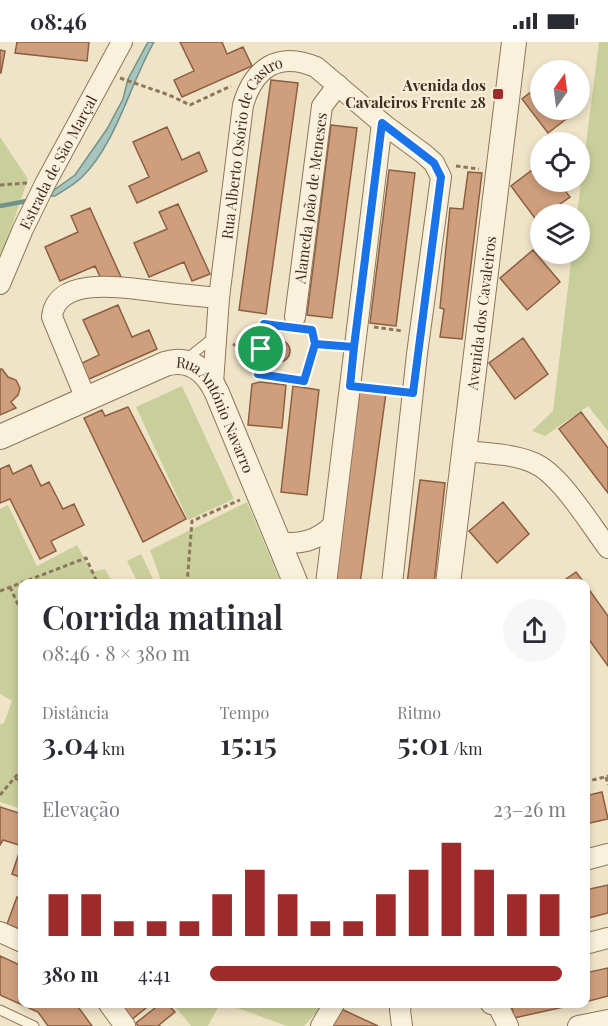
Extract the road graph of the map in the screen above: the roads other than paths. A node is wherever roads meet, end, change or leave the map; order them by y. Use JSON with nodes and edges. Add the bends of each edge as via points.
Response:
{"nodes":[{"id":1,"x":122,"y":42,"type":"edge"},
{"id":2,"x":514,"y":42,"type":"edge"},
{"id":3,"x":338,"y":86,"type":"junction"},
{"id":4,"x":382,"y":123,"type":"junction"},
{"id":5,"x":0,"y":284,"type":"edge"},
{"id":6,"x":219,"y":298,"type":"junction"},
{"id":7,"x":294,"y":324,"type":"road end"},
{"id":8,"x":216,"y":335,"type":"junction"},
{"id":9,"x":184,"y":362,"type":"junction"},
{"id":10,"x":213,"y":383,"type":"junction"},
{"id":11,"x":86,"y":399,"type":"junction"},
{"id":12,"x":0,"y":437,"type":"edge"},
{"id":13,"x":464,"y":451,"type":"junction"},
{"id":14,"x":333,"y":525,"type":"junction"},
{"id":15,"x":279,"y":542,"type":"junction"},
{"id":16,"x":608,"y":548,"type":"edge"},
{"id":17,"x":294,"y":579,"type":"edge"},
{"id":18,"x":327,"y":579,"type":"edge"},
{"id":19,"x":393,"y":579,"type":"edge"},
{"id":20,"x":449,"y":579,"type":"edge"},
{"id":21,"x":608,"y":854,"type":"edge"},
{"id":22,"x":590,"y":859,"type":"edge"},
{"id":23,"x":0,"y":932,"type":"edge"},
{"id":24,"x":608,"y":938,"type":"edge"},
{"id":25,"x":18,"y":940,"type":"edge"},
{"id":26,"x":590,"y":943,"type":"edge"},
{"id":27,"x":112,"y":1008,"type":"edge"},
{"id":28,"x":332,"y":1008,"type":"edge"},
{"id":29,"x":401,"y":1008,"type":"edge"},
{"id":30,"x":499,"y":1008,"type":"edge"},
{"id":31,"x":0,"y":1010,"type":"edge"},
{"id":32,"x":608,"y":1020,"type":"edge"},
{"id":33,"x":34,"y":1026,"type":"edge"},
{"id":34,"x":124,"y":1026,"type":"edge"},
{"id":35,"x":321,"y":1026,"type":"edge"},
{"id":36,"x":402,"y":1026,"type":"edge"},
{"id":37,"x":508,"y":1026,"type":"edge"},
{"id":38,"x":578,"y":1026,"type":"edge"}],
"edges":[{"from":1,"to":5,"type":"street","name":"Estrada de São Marçal","via":[[46,182]]},
{"from":2,"to":13,"type":"street","name":"Avenida dos Cavaleiros"},
{"from":3,"to":4,"type":"street","name":"Rua Alberto Osório de Castro"},
{"from":3,"to":6,"type":"street","name":"Rua Alberto Osório de Castro","via":[[316,67],[277,63],[259,73],[247,91]]},
{"from":3,"to":7,"type":"street","name":"Alameda João de Meneses","via":[[322,106]]},
{"from":4,"to":14,"type":"street"},
{"from":4,"to":19,"type":"street","name":"Rua Alberto Osório de Castro","via":[[434,163],[439,170],[441,189]]},
{"from":6,"to":8,"type":"street","name":"Rua Alberto Osório de Castro"},
{"from":6,"to":11,"type":"street","via":[[100,285],[56,302],[52,317]]},
{"from":8,"to":9,"type":"lane"},
{"from":8,"to":10,"type":"street","name":"Rua Alberto Osório de Castro"},
{"from":9,"to":10,"type":"street","name":"Rua António Navarro","via":[[195,365]]},
{"from":9,"to":11,"type":"street","name":"Rua António Navarro","via":[[165,364]]},
{"from":10,"to":15,"type":"street","name":"Rua António Navarro"},
{"from":11,"to":12,"type":"street","name":"Rua António Navarro"},
{"from":13,"to":16,"type":"street","via":[[534,463],[559,482]]},
{"from":13,"to":20,"type":"street","name":"Avenida dos Cavaleiros"},
{"from":14,"to":15,"type":"street","via":[[307,542]]},
{"from":14,"to":18,"type":"street"},
{"from":15,"to":17,"type":"street","name":"Rua António Navarro"},
{"from":21,"to":22,"type":"street"},
{"from":23,"to":25,"type":"street"},
{"from":24,"to":26,"type":"street"},
{"from":27,"to":34,"type":"street"},
{"from":28,"to":35,"type":"street"},
{"from":29,"to":36,"type":"street"},
{"from":30,"to":37,"type":"street"},
{"from":31,"to":33,"type":"lane"},
{"from":32,"to":38,"type":"street"}]}
